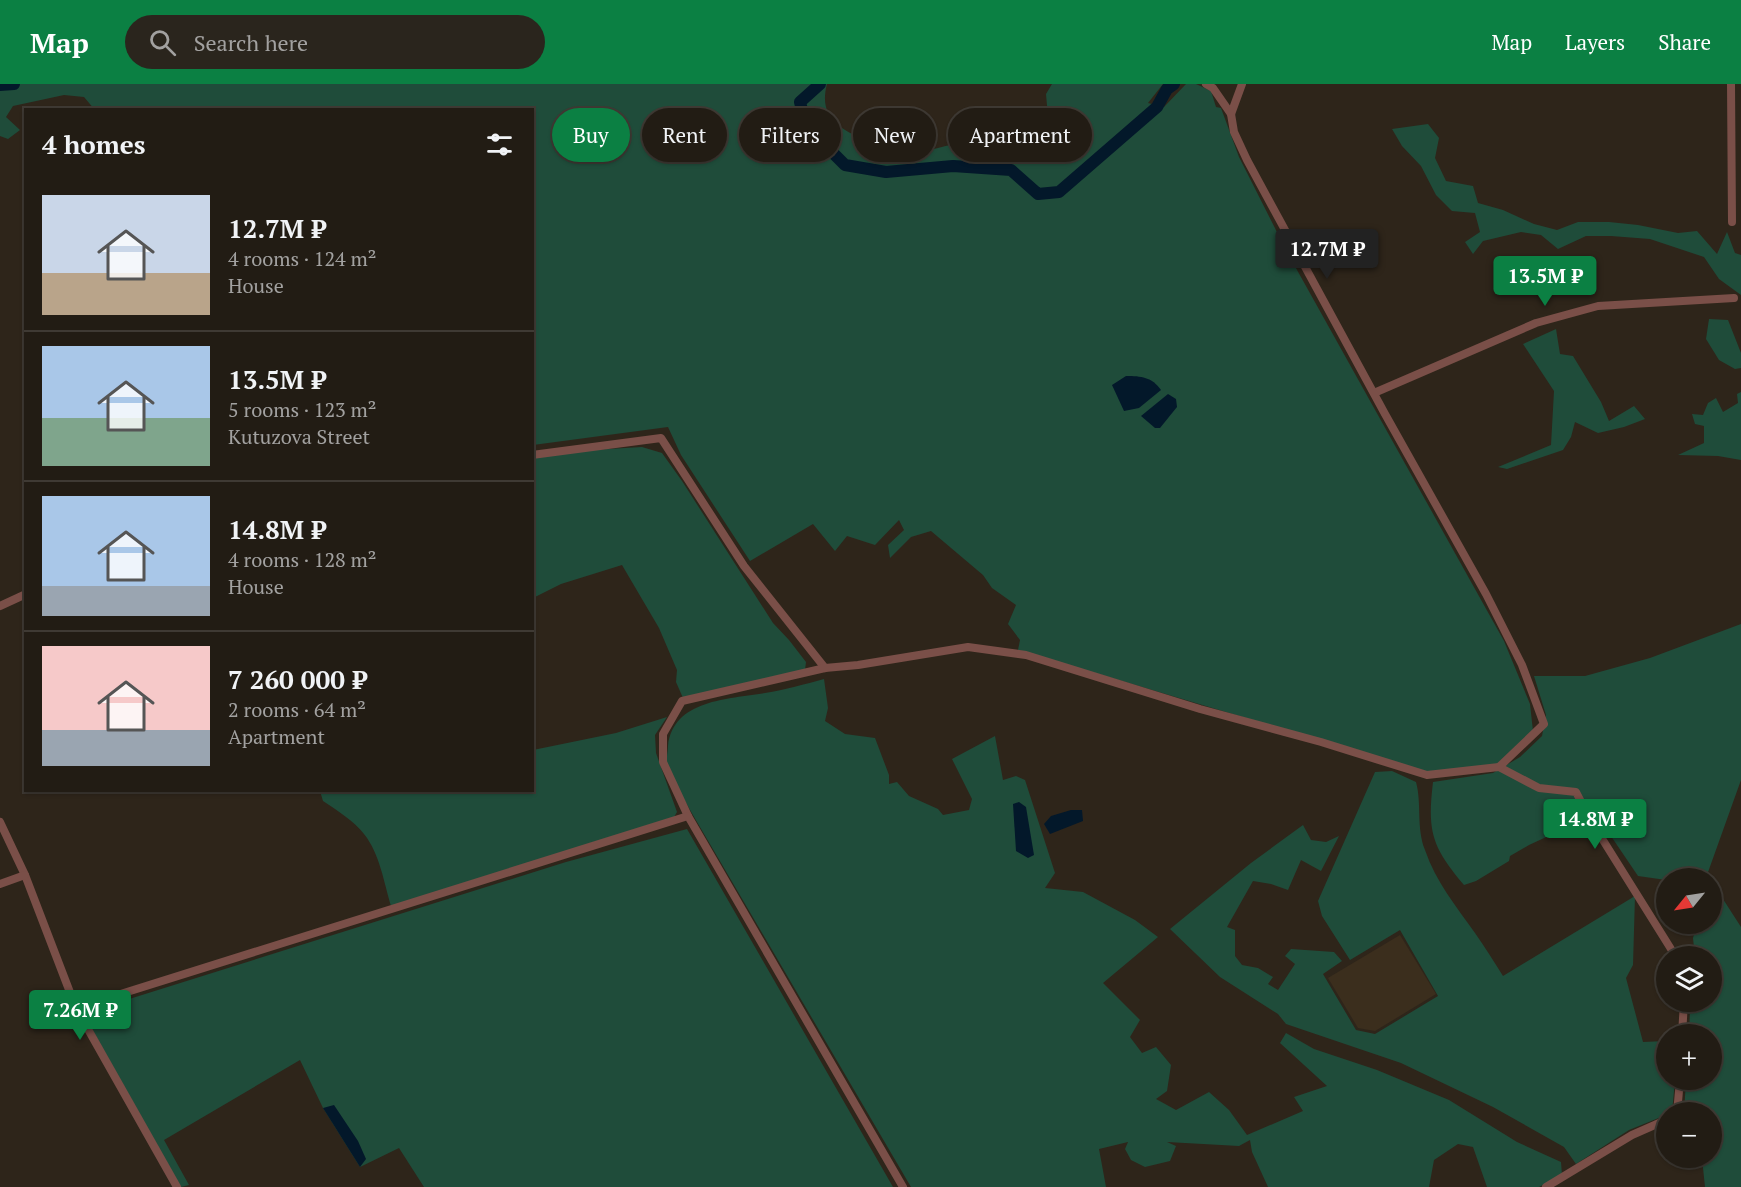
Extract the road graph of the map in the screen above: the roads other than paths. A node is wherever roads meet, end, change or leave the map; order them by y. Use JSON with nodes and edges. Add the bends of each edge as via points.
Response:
{"nodes":[{"id":1,"x":1206,"y":84,"type":"edge"},
{"id":2,"x":1242,"y":84,"type":"edge"},
{"id":3,"x":1731,"y":84,"type":"edge"},
{"id":4,"x":1230,"y":114,"type":"junction"},
{"id":5,"x":1732,"y":222,"type":"dead end"},
{"id":6,"x":1734,"y":298,"type":"dead end"},
{"id":7,"x":1374,"y":393,"type":"junction"},
{"id":8,"x":534,"y":455,"type":"edge"},
{"id":9,"x":24,"y":595,"type":"edge"},
{"id":10,"x":0,"y":606,"type":"edge"},
{"id":11,"x":825,"y":668,"type":"junction"},
{"id":12,"x":1499,"y":767,"type":"junction"},
{"id":13,"x":688,"y":816,"type":"junction"},
{"id":14,"x":0,"y":822,"type":"edge"},
{"id":15,"x":25,"y":875,"type":"junction"},
{"id":16,"x":0,"y":884,"type":"edge"},
{"id":17,"x":1669,"y":946,"type":"edge"},
{"id":18,"x":76,"y":1008,"type":"junction"},
{"id":19,"x":1656,"y":1124,"type":"edge"},
{"id":20,"x":177,"y":1187,"type":"edge"},
{"id":21,"x":903,"y":1187,"type":"edge"},
{"id":22,"x":1546,"y":1187,"type":"edge"}],
"edges":[{"from":1,"to":4,"type":"street"},
{"from":2,"to":4,"type":"street"},
{"from":3,"to":5,"type":"street"},
{"from":4,"to":7,"type":"street","via":[[1247,160]]},
{"from":6,"to":7,"type":"street","via":[[1598,306],[1536,323]]},
{"from":7,"to":12,"type":"street","via":[[1486,594],[1522,665],[1544,724]]},
{"from":8,"to":11,"type":"street","via":[[661,438],[744,566]]},
{"from":9,"to":10,"type":"street"},
{"from":11,"to":12,"type":"street","via":[[968,647],[1026,655],[1426,775]]},
{"from":11,"to":13,"type":"street","via":[[682,701],[663,734],[663,762]]},
{"from":12,"to":17,"type":"street","via":[[1539,788],[1576,792]]},
{"from":13,"to":18,"type":"street"},
{"from":13,"to":21,"type":"street"},
{"from":14,"to":15,"type":"street"},
{"from":15,"to":16,"type":"street"},
{"from":15,"to":18,"type":"street"},
{"from":18,"to":20,"type":"street"},
{"from":19,"to":22,"type":"street"}]}
